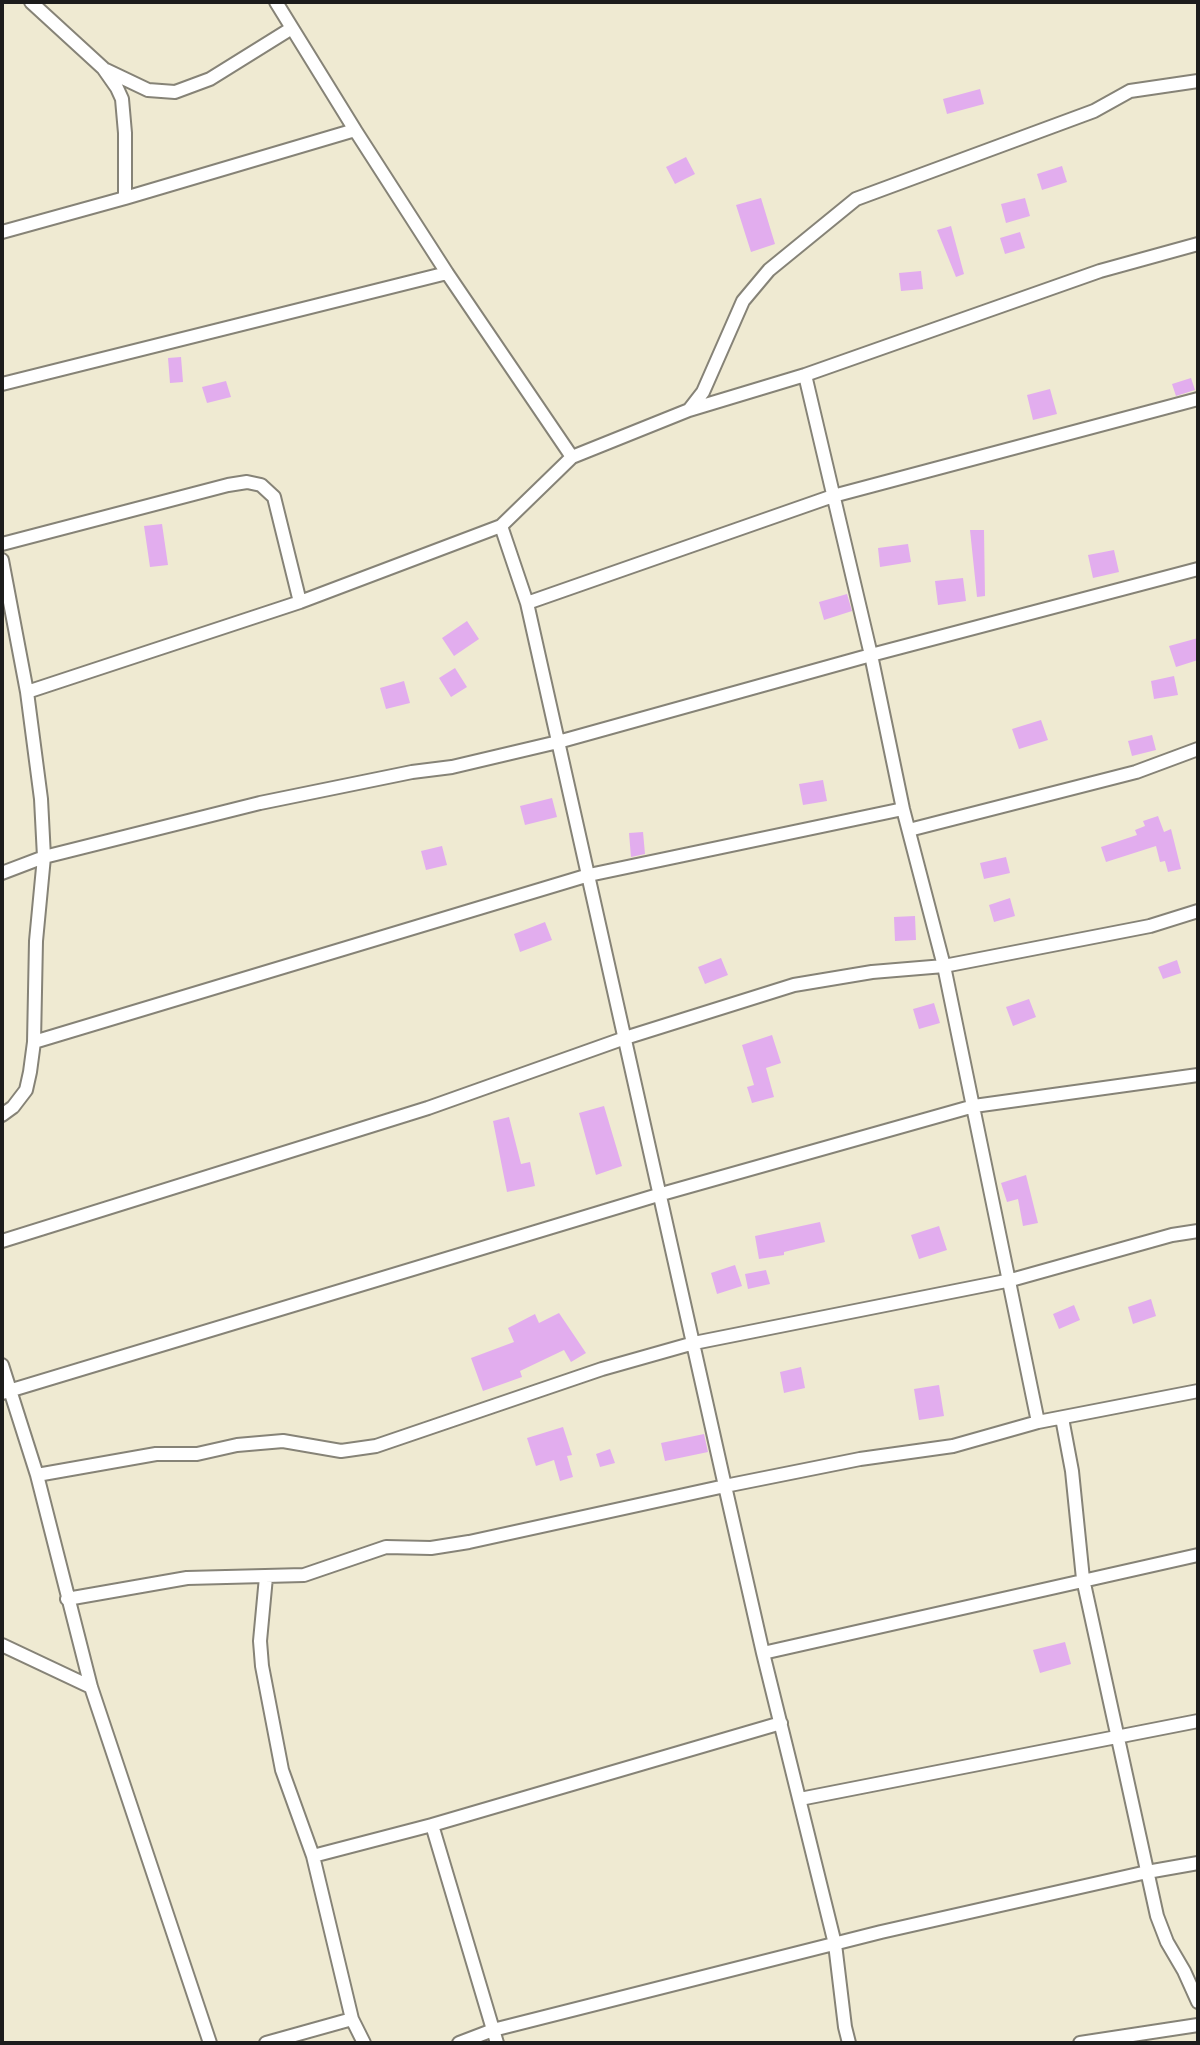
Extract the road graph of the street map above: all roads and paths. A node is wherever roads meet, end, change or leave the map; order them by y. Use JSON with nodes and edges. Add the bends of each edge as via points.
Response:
{"nodes":[{"id":1,"x":31,"y":2,"type":"edge"},
{"id":2,"x":276,"y":2,"type":"edge"},
{"id":3,"x":292,"y":28,"type":"junction"},
{"id":4,"x":103,"y":68,"type":"junction"},
{"id":5,"x":1198,"y":81,"type":"edge"},
{"id":6,"x":355,"y":130,"type":"junction"},
{"id":7,"x":125,"y":198,"type":"junction"},
{"id":8,"x":2,"y":232,"type":"edge"},
{"id":9,"x":1198,"y":244,"type":"edge"},
{"id":10,"x":447,"y":273,"type":"junction"},
{"id":11,"x":805,"y":375,"type":"junction"},
{"id":12,"x":2,"y":384,"type":"edge"},
{"id":13,"x":1198,"y":399,"type":"edge"},
{"id":14,"x":689,"y":410,"type":"junction"},
{"id":15,"x":572,"y":457,"type":"junction"},
{"id":16,"x":833,"y":496,"type":"junction"},
{"id":17,"x":501,"y":526,"type":"junction"},
{"id":18,"x":2,"y":544,"type":"edge"},
{"id":19,"x":2,"y":560,"type":"edge"},
{"id":20,"x":1198,"y":569,"type":"edge"},
{"id":21,"x":300,"y":602,"type":"junction"},
{"id":22,"x":527,"y":603,"type":"junction"},
{"id":23,"x":871,"y":655,"type":"junction"},
{"id":24,"x":27,"y":692,"type":"junction"},
{"id":25,"x":558,"y":742,"type":"junction"},
{"id":26,"x":1198,"y":749,"type":"edge"},
{"id":27,"x":903,"y":809,"type":"junction"},
{"id":28,"x":909,"y":830,"type":"junction"},
{"id":29,"x":44,"y":857,"type":"junction"},
{"id":30,"x":2,"y":873,"type":"edge"},
{"id":31,"x":589,"y":875,"type":"junction"},
{"id":32,"x":1198,"y":911,"type":"edge"},
{"id":33,"x":944,"y":966,"type":"junction"},
{"id":34,"x":625,"y":1038,"type":"junction"},
{"id":35,"x":34,"y":1042,"type":"junction"},
{"id":36,"x":1198,"y":1075,"type":"edge"},
{"id":37,"x":974,"y":1106,"type":"junction"},
{"id":38,"x":2,"y":1115,"type":"edge"},
{"id":39,"x":658,"y":1195,"type":"junction"},
{"id":40,"x":1198,"y":1231,"type":"edge"},
{"id":41,"x":2,"y":1241,"type":"edge"},
{"id":42,"x":1011,"y":1280,"type":"junction"},
{"id":43,"x":694,"y":1343,"type":"junction"},
{"id":44,"x":2,"y":1365,"type":"edge"},
{"id":45,"x":1198,"y":1391,"type":"edge"},
{"id":46,"x":6,"y":1392,"type":"edge"},
{"id":47,"x":1062,"y":1418,"type":"junction"},
{"id":48,"x":1038,"y":1422,"type":"junction"},
{"id":49,"x":37,"y":1475,"type":"junction"},
{"id":50,"x":725,"y":1486,"type":"junction"},
{"id":51,"x":1198,"y":1555,"type":"edge"},
{"id":52,"x":266,"y":1577,"type":"junction"},
{"id":53,"x":1083,"y":1579,"type":"junction"},
{"id":54,"x":67,"y":1599,"type":"junction"},
{"id":55,"x":2,"y":1645,"type":"edge"},
{"id":56,"x":763,"y":1653,"type":"junction"},
{"id":57,"x":91,"y":1687,"type":"junction"},
{"id":58,"x":1198,"y":1721,"type":"edge"},
{"id":59,"x":781,"y":1723,"type":"junction"},
{"id":60,"x":1119,"y":1738,"type":"junction"},
{"id":61,"x":800,"y":1799,"type":"junction"},
{"id":62,"x":432,"y":1825,"type":"junction"},
{"id":63,"x":313,"y":1856,"type":"junction"},
{"id":64,"x":1198,"y":1863,"type":"edge"},
{"id":65,"x":1147,"y":1872,"type":"junction"},
{"id":66,"x":835,"y":1944,"type":"junction"},
{"id":67,"x":1198,"y":2002,"type":"edge"},
{"id":68,"x":352,"y":2019,"type":"junction"},
{"id":69,"x":1198,"y":2025,"type":"edge"},
{"id":70,"x":495,"y":2037,"type":"edge"},
{"id":71,"x":210,"y":2043,"type":"edge"},
{"id":72,"x":266,"y":2043,"type":"edge"},
{"id":73,"x":364,"y":2043,"type":"edge"},
{"id":74,"x":459,"y":2043,"type":"edge"},
{"id":75,"x":849,"y":2043,"type":"edge"},
{"id":76,"x":1080,"y":2043,"type":"edge"}],
"edges":[{"from":1,"to":4,"type":"street"},
{"from":2,"to":3,"type":"street"},
{"from":3,"to":4,"type":"street","via":[[210,79],[175,92],[148,90]]},
{"from":3,"to":6,"type":"street"},
{"from":4,"to":7,"type":"street","via":[[122,99]]},
{"from":5,"to":14,"type":"street","via":[[1130,91],[1041,132],[856,199],[769,270],[743,301],[703,392]]},
{"from":6,"to":7,"type":"street"},
{"from":6,"to":10,"type":"street"},
{"from":7,"to":8,"type":"street"},
{"from":9,"to":11,"type":"street","via":[[1100,271]]},
{"from":10,"to":12,"type":"street"},
{"from":10,"to":15,"type":"street"},
{"from":11,"to":14,"type":"street"},
{"from":11,"to":16,"type":"street"},
{"from":13,"to":16,"type":"street"},
{"from":14,"to":15,"type":"street"},
{"from":15,"to":17,"type":"street"},
{"from":16,"to":22,"type":"street"},
{"from":16,"to":23,"type":"street"},
{"from":17,"to":21,"type":"street"},
{"from":17,"to":22,"type":"street"},
{"from":18,"to":21,"type":"street","via":[[247,482],[261,485],[274,497]]},
{"from":19,"to":24,"type":"street"},
{"from":20,"to":23,"type":"street"},
{"from":21,"to":24,"type":"street"},
{"from":22,"to":25,"type":"street"},
{"from":23,"to":25,"type":"street"},
{"from":23,"to":27,"type":"street"},
{"from":24,"to":29,"type":"street"},
{"from":25,"to":29,"type":"street","via":[[260,803]]},
{"from":25,"to":31,"type":"street"},
{"from":26,"to":28,"type":"street","via":[[1136,772]]},
{"from":27,"to":28,"type":"street"},
{"from":27,"to":31,"type":"street"},
{"from":28,"to":33,"type":"street"},
{"from":29,"to":30,"type":"street"},
{"from":29,"to":35,"type":"street"},
{"from":31,"to":34,"type":"street"},
{"from":31,"to":35,"type":"street"},
{"from":32,"to":33,"type":"street","via":[[1150,926]]},
{"from":33,"to":34,"type":"street","via":[[794,985]]},
{"from":33,"to":37,"type":"street"},
{"from":34,"to":39,"type":"street"},
{"from":34,"to":41,"type":"street","via":[[428,1108]]},
{"from":35,"to":38,"type":"street","via":[[26,1090]]},
{"from":36,"to":37,"type":"street"},
{"from":37,"to":39,"type":"street"},
{"from":37,"to":42,"type":"street"},
{"from":39,"to":43,"type":"street"},
{"from":39,"to":46,"type":"street"},
{"from":40,"to":42,"type":"street"},
{"from":42,"to":43,"type":"street"},
{"from":42,"to":48,"type":"street"},
{"from":43,"to":49,"type":"street","via":[[376,1446],[341,1451],[283,1441],[197,1454],[156,1454]]},
{"from":43,"to":50,"type":"street"},
{"from":44,"to":46,"type":"street"},
{"from":45,"to":47,"type":"street"},
{"from":46,"to":49,"type":"street"},
{"from":47,"to":48,"type":"street"},
{"from":47,"to":53,"type":"street"},
{"from":48,"to":50,"type":"street","via":[[953,1446]]},
{"from":49,"to":54,"type":"street"},
{"from":50,"to":52,"type":"street","via":[[469,1542],[386,1547],[304,1575]]},
{"from":50,"to":56,"type":"street"},
{"from":51,"to":53,"type":"street"},
{"from":52,"to":54,"type":"street","via":[[187,1578]]},
{"from":52,"to":63,"type":"street","via":[[262,1666],[282,1770]]},
{"from":53,"to":56,"type":"street"},
{"from":53,"to":60,"type":"street"},
{"from":54,"to":57,"type":"street"},
{"from":55,"to":57,"type":"street"},
{"from":56,"to":59,"type":"street"},
{"from":57,"to":71,"type":"street"},
{"from":58,"to":60,"type":"street"},
{"from":59,"to":61,"type":"street"},
{"from":59,"to":62,"type":"street"},
{"from":60,"to":61,"type":"street"},
{"from":60,"to":65,"type":"street"},
{"from":61,"to":66,"type":"street"},
{"from":62,"to":63,"type":"street"},
{"from":62,"to":70,"type":"street"},
{"from":63,"to":68,"type":"street"},
{"from":64,"to":65,"type":"street"},
{"from":65,"to":66,"type":"street"},
{"from":65,"to":67,"type":"street","via":[[1167,1942]]},
{"from":66,"to":70,"type":"street"},
{"from":66,"to":75,"type":"street"},
{"from":68,"to":72,"type":"street"},
{"from":68,"to":73,"type":"street"},
{"from":69,"to":76,"type":"street"},
{"from":70,"to":74,"type":"street"}]}
